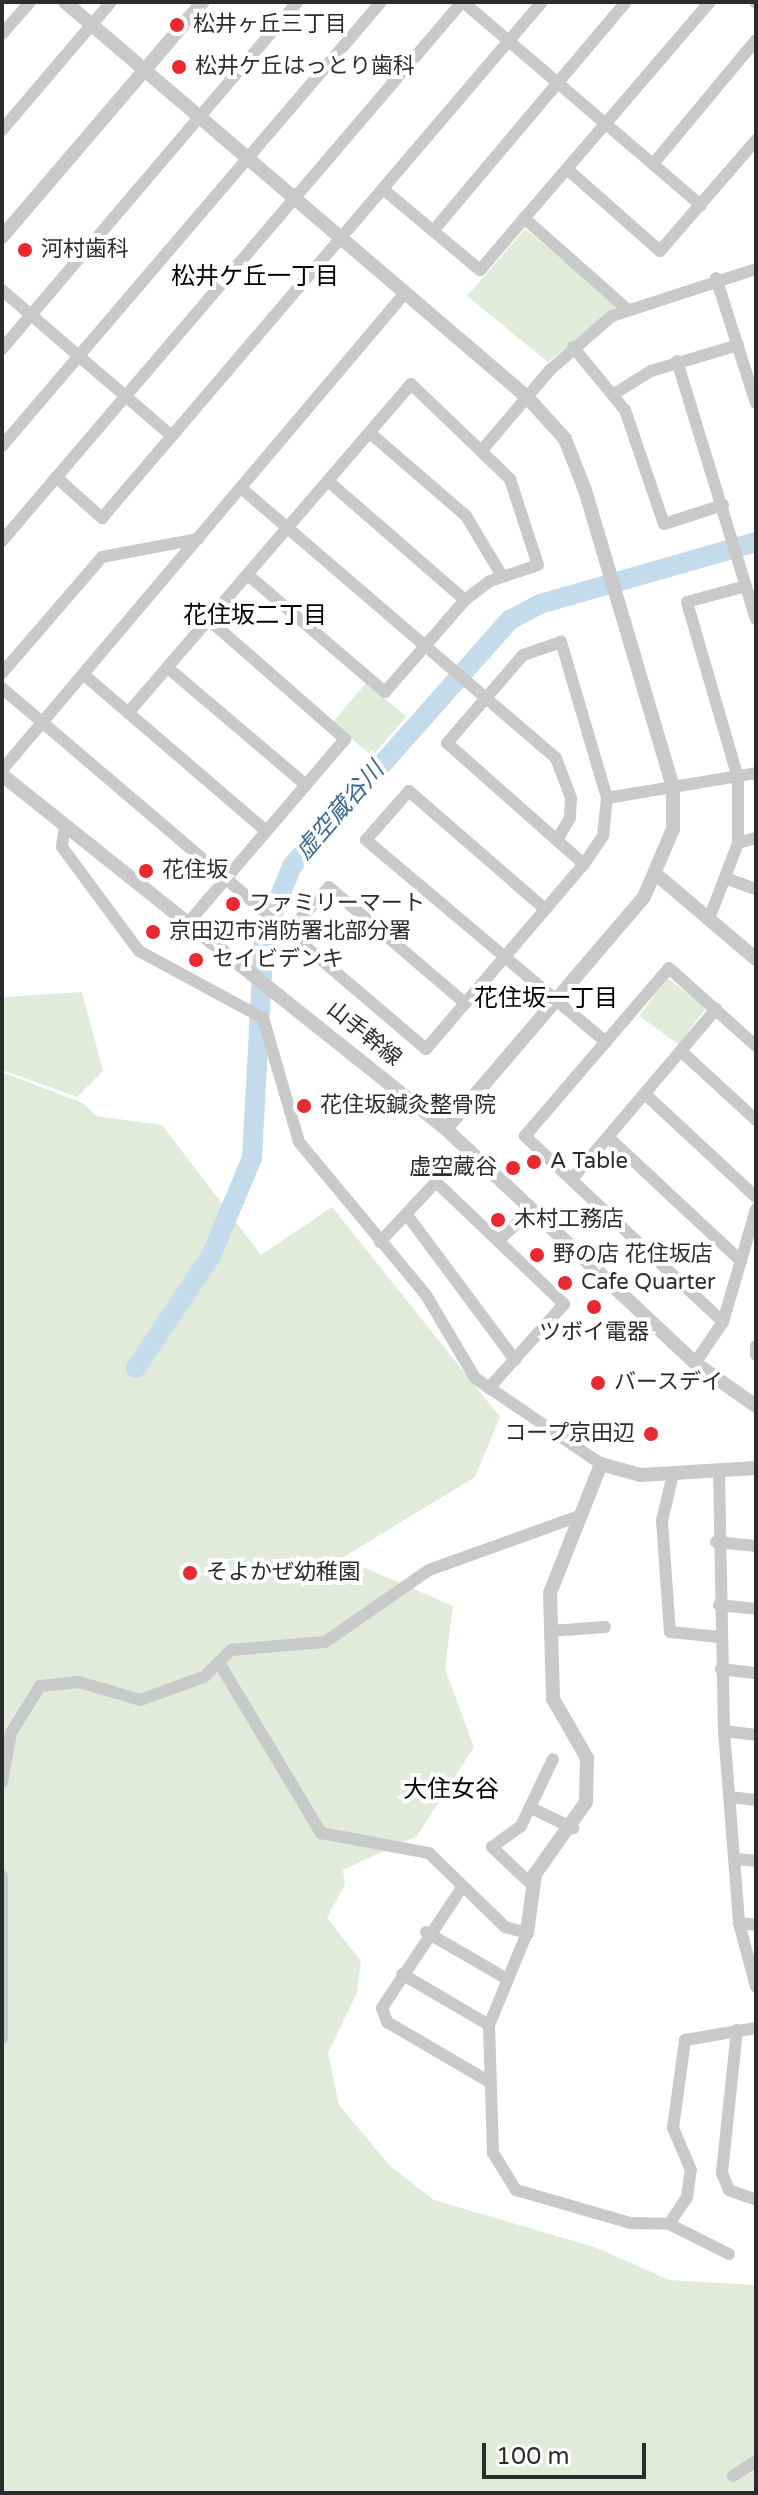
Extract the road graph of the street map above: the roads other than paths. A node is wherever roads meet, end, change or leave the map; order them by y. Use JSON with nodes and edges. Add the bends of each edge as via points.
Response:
{"nodes":[{"id":1,"x":30,"y":2,"type":"edge"},
{"id":2,"x":65,"y":2,"type":"edge"},
{"id":3,"x":111,"y":2,"type":"edge"},
{"id":4,"x":203,"y":2,"type":"edge"},
{"id":5,"x":297,"y":2,"type":"edge"},
{"id":6,"x":381,"y":2,"type":"edge"},
{"id":7,"x":462,"y":2,"type":"edge"},
{"id":8,"x":542,"y":2,"type":"edge"},
{"id":9,"x":626,"y":2,"type":"edge"},
{"id":10,"x":710,"y":2,"type":"edge"},
{"id":11,"x":92,"y":25,"type":"junction"},
{"id":12,"x":2,"y":34,"type":"edge"},
{"id":13,"x":756,"y":40,"type":"edge"},
{"id":14,"x":509,"y":41,"type":"junction"},
{"id":15,"x":145,"y":70,"type":"junction"},
{"id":16,"x":558,"y":83,"type":"junction"},
{"id":17,"x":199,"y":117,"type":"junction"},
{"id":18,"x":606,"y":123,"type":"junction"},
{"id":19,"x":2,"y":130,"type":"edge"},
{"id":20,"x":756,"y":140,"type":"edge"},
{"id":21,"x":248,"y":158,"type":"junction"},
{"id":22,"x":653,"y":164,"type":"junction"},
{"id":23,"x":567,"y":169,"type":"junction"},
{"id":24,"x":383,"y":189,"type":"junction"},
{"id":25,"x":294,"y":198,"type":"junction"},
{"id":26,"x":701,"y":205,"type":"junction"},
{"id":27,"x":524,"y":218,"type":"junction"},
{"id":28,"x":433,"y":231,"type":"junction"},
{"id":29,"x":2,"y":237,"type":"edge"},
{"id":30,"x":341,"y":238,"type":"junction"},
{"id":31,"x":756,"y":269,"type":"edge"},
{"id":32,"x":716,"y":278,"type":"junction"},
{"id":33,"x":2,"y":290,"type":"edge"},
{"id":34,"x":405,"y":293,"type":"junction"},
{"id":35,"x":627,"y":309,"type":"junction"},
{"id":36,"x":31,"y":315,"type":"junction"},
{"id":37,"x":738,"y":345,"type":"junction"},
{"id":38,"x":573,"y":347,"type":"junction"},
{"id":39,"x":2,"y":349,"type":"edge"},
{"id":40,"x":79,"y":356,"type":"junction"},
{"id":41,"x":677,"y":361,"type":"junction"},
{"id":42,"x":614,"y":394,"type":"junction"},
{"id":43,"x":126,"y":396,"type":"junction"},
{"id":44,"x":527,"y":397,"type":"junction"},
{"id":45,"x":756,"y":403,"type":"edge"},
{"id":46,"x":370,"y":433,"type":"junction"},
{"id":47,"x":172,"y":436,"type":"junction"},
{"id":48,"x":2,"y":446,"type":"edge"},
{"id":49,"x":483,"y":449,"type":"junction"},
{"id":50,"x":56,"y":477,"type":"junction"},
{"id":51,"x":328,"y":481,"type":"junction"},
{"id":52,"x":241,"y":488,"type":"junction"},
{"id":53,"x":723,"y":505,"type":"junction"},
{"id":54,"x":287,"y":528,"type":"junction"},
{"id":55,"x":198,"y":539,"type":"junction"},
{"id":56,"x":2,"y":541,"type":"edge"},
{"id":57,"x":248,"y":575,"type":"junction"},
{"id":58,"x":502,"y":576,"type":"junction"},
{"id":59,"x":746,"y":586,"type":"junction"},
{"id":60,"x":465,"y":600,"type":"junction"},
{"id":61,"x":756,"y":619,"type":"edge"},
{"id":62,"x":209,"y":620,"type":"junction"},
{"id":63,"x":429,"y":650,"type":"junction"},
{"id":64,"x":168,"y":668,"type":"junction"},
{"id":65,"x":2,"y":673,"type":"edge"},
{"id":66,"x":83,"y":674,"type":"junction"},
{"id":67,"x":2,"y":688,"type":"edge"},
{"id":68,"x":484,"y":695,"type":"junction"},
{"id":69,"x":128,"y":713,"type":"junction"},
{"id":70,"x":42,"y":722,"type":"junction"},
{"id":71,"x":2,"y":773,"type":"edge"},
{"id":72,"x":756,"y":773,"type":"edge"},
{"id":73,"x":738,"y":778,"type":"junction"},
{"id":74,"x":306,"y":785,"type":"junction"},
{"id":75,"x":673,"y":787,"type":"junction"},
{"id":76,"x":607,"y":798,"type":"junction"},
{"id":77,"x":65,"y":827,"type":"junction"},
{"id":78,"x":266,"y":831,"type":"junction"},
{"id":79,"x":756,"y":838,"type":"edge"},
{"id":80,"x":557,"y":840,"type":"junction"},
{"id":81,"x":738,"y":843,"type":"junction"},
{"id":82,"x":584,"y":864,"type":"junction"},
{"id":83,"x":657,"y":875,"type":"junction"},
{"id":84,"x":227,"y":878,"type":"junction"},
{"id":85,"x":728,"y":879,"type":"junction"},
{"id":86,"x":756,"y":889,"type":"edge"},
{"id":87,"x":545,"y":909,"type":"junction"},
{"id":88,"x":709,"y":919,"type":"junction"},
{"id":89,"x":188,"y":923,"type":"junction"},
{"id":90,"x":289,"y":931,"type":"junction"},
{"id":91,"x":505,"y":957,"type":"junction"},
{"id":92,"x":756,"y":959,"type":"edge"},
{"id":93,"x":557,"y":1001,"type":"junction"},
{"id":94,"x":465,"y":1003,"type":"junction"},
{"id":95,"x":716,"y":1009,"type":"junction"},
{"id":96,"x":606,"y":1042,"type":"junction"},
{"id":97,"x":756,"y":1046,"type":"edge"},
{"id":98,"x":681,"y":1051,"type":"junction"},
{"id":99,"x":645,"y":1094,"type":"junction"},
{"id":100,"x":756,"y":1120,"type":"edge"},
{"id":101,"x":446,"y":1129,"type":"junction"},
{"id":102,"x":608,"y":1137,"type":"junction"},
{"id":103,"x":572,"y":1179,"type":"junction"},
{"id":104,"x":756,"y":1197,"type":"edge"},
{"id":105,"x":532,"y":1209,"type":"junction"},
{"id":106,"x":756,"y":1209,"type":"edge"},
{"id":107,"x":407,"y":1215,"type":"junction"},
{"id":108,"x":499,"y":1240,"type":"junction"},
{"id":109,"x":380,"y":1242,"type":"junction"},
{"id":110,"x":741,"y":1261,"type":"junction"},
{"id":111,"x":723,"y":1322,"type":"junction"},
{"id":112,"x":756,"y":1346,"type":"edge"},
{"id":113,"x":756,"y":1355,"type":"edge"},
{"id":114,"x":515,"y":1360,"type":"junction"},
{"id":115,"x":695,"y":1363,"type":"junction"},
{"id":116,"x":489,"y":1388,"type":"junction"},
{"id":117,"x":756,"y":1406,"type":"edge"},
{"id":118,"x":601,"y":1464,"type":"junction"},
{"id":119,"x":756,"y":1468,"type":"edge"},
{"id":120,"x":719,"y":1471,"type":"junction"},
{"id":121,"x":673,"y":1474,"type":"junction"},
{"id":122,"x":582,"y":1515,"type":"junction"},
{"id":123,"x":716,"y":1542,"type":"junction"},
{"id":124,"x":756,"y":1546,"type":"edge"},
{"id":125,"x":719,"y":1605,"type":"junction"},
{"id":126,"x":756,"y":1609,"type":"edge"},
{"id":127,"x":605,"y":1627,"type":"dead end"},
{"id":128,"x":551,"y":1631,"type":"junction"},
{"id":129,"x":720,"y":1637,"type":"junction"},
{"id":130,"x":221,"y":1666,"type":"junction"},
{"id":131,"x":721,"y":1669,"type":"junction"},
{"id":132,"x":756,"y":1673,"type":"edge"},
{"id":133,"x":724,"y":1731,"type":"junction"},
{"id":134,"x":756,"y":1735,"type":"edge"},
{"id":135,"x":553,"y":1759,"type":"dead end"},
{"id":136,"x":2,"y":1782,"type":"edge"},
{"id":137,"x":730,"y":1797,"type":"junction"},
{"id":138,"x":756,"y":1800,"type":"edge"},
{"id":139,"x":531,"y":1808,"type":"junction"},
{"id":140,"x":573,"y":1828,"type":"junction"},
{"id":141,"x":735,"y":1859,"type":"junction"},
{"id":142,"x":756,"y":1861,"type":"edge"},
{"id":143,"x":2,"y":1876,"type":"edge"},
{"id":144,"x":531,"y":1884,"type":"junction"},
{"id":145,"x":461,"y":1889,"type":"junction"},
{"id":146,"x":739,"y":1923,"type":"junction"},
{"id":147,"x":756,"y":1925,"type":"edge"},
{"id":148,"x":426,"y":1932,"type":"junction"},
{"id":149,"x":527,"y":1933,"type":"junction"},
{"id":150,"x":402,"y":1974,"type":"junction"},
{"id":151,"x":507,"y":1979,"type":"junction"},
{"id":152,"x":756,"y":1987,"type":"edge"},
{"id":153,"x":489,"y":2025,"type":"junction"},
{"id":154,"x":756,"y":2028,"type":"edge"},
{"id":155,"x":737,"y":2030,"type":"junction"},
{"id":156,"x":2,"y":2038,"type":"edge"},
{"id":157,"x":488,"y":2081,"type":"junction"},
{"id":158,"x":756,"y":2200,"type":"edge"},
{"id":159,"x":669,"y":2224,"type":"junction"},
{"id":160,"x":729,"y":2254,"type":"dead end"},
{"id":161,"x":756,"y":2461,"type":"edge"},
{"id":162,"x":733,"y":2476,"type":"dead end"}],
"edges":[{"from":1,"to":12,"type":"street"},
{"from":2,"to":11,"type":"street"},
{"from":3,"to":11,"type":"street"},
{"from":4,"to":15,"type":"street"},
{"from":5,"to":17,"type":"street"},
{"from":6,"to":21,"type":"street"},
{"from":7,"to":14,"type":"street"},
{"from":7,"to":25,"type":"street"},
{"from":8,"to":14,"type":"street"},
{"from":9,"to":16,"type":"street"},
{"from":10,"to":18,"type":"street"},
{"from":11,"to":15,"type":"street"},
{"from":11,"to":19,"type":"street"},
{"from":13,"to":22,"type":"street"},
{"from":14,"to":16,"type":"street"},
{"from":14,"to":24,"type":"street"},
{"from":15,"to":17,"type":"street"},
{"from":15,"to":29,"type":"street"},
{"from":16,"to":18,"type":"street"},
{"from":16,"to":28,"type":"street"},
{"from":17,"to":21,"type":"street"},
{"from":17,"to":36,"type":"street"},
{"from":18,"to":22,"type":"street"},
{"from":18,"to":23,"type":"street"},
{"from":20,"to":26,"type":"street"},
{"from":21,"to":25,"type":"street"},
{"from":21,"to":40,"type":"street"},
{"from":22,"to":26,"type":"street"},
{"from":23,"to":26,"type":"street","via":[[660,251]]},
{"from":23,"to":27,"type":"street"},
{"from":24,"to":28,"type":"street"},
{"from":24,"to":30,"type":"street"},
{"from":25,"to":30,"type":"street"},
{"from":25,"to":43,"type":"street"},
{"from":27,"to":28,"type":"street","via":[[480,270]]},
{"from":27,"to":35,"type":"street"},
{"from":30,"to":34,"type":"street"},
{"from":30,"to":47,"type":"street"},
{"from":31,"to":32,"type":"street"},
{"from":32,"to":35,"type":"street"},
{"from":32,"to":37,"type":"street"},
{"from":33,"to":36,"type":"street"},
{"from":34,"to":44,"type":"street"},
{"from":34,"to":52,"type":"street"},
{"from":35,"to":38,"type":"street"},
{"from":36,"to":39,"type":"street"},
{"from":36,"to":40,"type":"street"},
{"from":37,"to":41,"type":"street"},
{"from":37,"to":45,"type":"street"},
{"from":38,"to":42,"type":"street"},
{"from":38,"to":44,"type":"street"},
{"from":40,"to":43,"type":"street"},
{"from":40,"to":48,"type":"street"},
{"from":41,"to":42,"type":"street"},
{"from":41,"to":53,"type":"street"},
{"from":42,"to":53,"type":"street","via":[[664,524]]},
{"from":43,"to":47,"type":"street"},
{"from":43,"to":50,"type":"street"},
{"from":44,"to":49,"type":"street"},
{"from":44,"to":75,"type":"street","via":[[565,439]]},
{"from":46,"to":49,"type":"street","via":[[411,384]]},
{"from":46,"to":51,"type":"street"},
{"from":46,"to":58,"type":"street","via":[[466,516]]},
{"from":47,"to":50,"type":"street","via":[[102,518]]},
{"from":49,"to":58,"type":"street","via":[[510,479],[538,565]]},
{"from":50,"to":56,"type":"street"},
{"from":51,"to":54,"type":"street"},
{"from":51,"to":60,"type":"street"},
{"from":52,"to":54,"type":"street"},
{"from":52,"to":55,"type":"street"},
{"from":53,"to":59,"type":"street"},
{"from":54,"to":57,"type":"street"},
{"from":54,"to":63,"type":"street"},
{"from":55,"to":65,"type":"street","via":[[102,557]]},
{"from":55,"to":66,"type":"street"},
{"from":57,"to":62,"type":"street"},
{"from":57,"to":63,"type":"street","via":[[385,692]]},
{"from":58,"to":60,"type":"street"},
{"from":59,"to":61,"type":"street"},
{"from":59,"to":73,"type":"street","via":[[687,602]]},
{"from":60,"to":63,"type":"street"},
{"from":62,"to":64,"type":"street"},
{"from":62,"to":74,"type":"street","via":[[345,739]]},
{"from":63,"to":68,"type":"street"},
{"from":64,"to":69,"type":"street"},
{"from":64,"to":74,"type":"street"},
{"from":66,"to":69,"type":"street"},
{"from":66,"to":70,"type":"street"},
{"from":67,"to":70,"type":"street"},
{"from":68,"to":76,"type":"street","via":[[523,655],[561,642]]},
{"from":68,"to":80,"type":"street","via":[[564,772],[570,818]]},
{"from":68,"to":80,"type":"street","via":[[447,743]]},
{"from":69,"to":78,"type":"street"},
{"from":70,"to":71,"type":"street"},
{"from":70,"to":84,"type":"street"},
{"from":71,"to":77,"type":"street","name":"山手幹線"},
{"from":72,"to":73,"type":"street"},
{"from":73,"to":75,"type":"street"},
{"from":73,"to":81,"type":"street"},
{"from":74,"to":78,"type":"street"},
{"from":75,"to":76,"type":"street"},
{"from":75,"to":83,"type":"street","via":[[673,829]]},
{"from":76,"to":82,"type":"street","via":[[603,836]]},
{"from":77,"to":89,"type":"street","name":"山手幹線"},
{"from":77,"to":109,"type":"street","via":[[62,847],[139,951],[157,967],[248,1006],[263,1018],[299,1142]]},
{"from":78,"to":84,"type":"street"},
{"from":79,"to":81,"type":"street"},
{"from":80,"to":82,"type":"street"},
{"from":81,"to":85,"type":"street"},
{"from":82,"to":87,"type":"street"},
{"from":83,"to":88,"type":"street"},
{"from":83,"to":93,"type":"street"},
{"from":84,"to":89,"type":"street"},
{"from":84,"to":90,"type":"street"},
{"from":85,"to":86,"type":"street"},
{"from":85,"to":88,"type":"street"},
{"from":87,"to":91,"type":"street"},
{"from":87,"to":91,"type":"street","via":[[409,791],[366,840]]},
{"from":88,"to":92,"type":"street"},
{"from":89,"to":101,"type":"street","name":"山手幹線"},
{"from":90,"to":94,"type":"street","via":[[329,887]]},
{"from":90,"to":94,"type":"street","via":[[426,1049]]},
{"from":91,"to":93,"type":"street"},
{"from":91,"to":94,"type":"street"},
{"from":93,"to":96,"type":"street"},
{"from":93,"to":101,"type":"street"},
{"from":95,"to":96,"type":"street","via":[[669,968]]},
{"from":95,"to":97,"type":"street"},
{"from":95,"to":98,"type":"street"},
{"from":96,"to":103,"type":"street","via":[[525,1136]]},
{"from":98,"to":99,"type":"street"},
{"from":98,"to":100,"type":"street"},
{"from":99,"to":102,"type":"street"},
{"from":99,"to":104,"type":"street"},
{"from":101,"to":105,"type":"street","name":"山手幹線"},
{"from":102,"to":103,"type":"street"},
{"from":102,"to":110,"type":"street"},
{"from":103,"to":111,"type":"street"},
{"from":105,"to":108,"type":"street"},
{"from":105,"to":115,"type":"street","name":"山手幹線"},
{"from":106,"to":110,"type":"street"},
{"from":107,"to":108,"type":"street","via":[[436,1182]]},
{"from":107,"to":109,"type":"street"},
{"from":107,"to":114,"type":"street"},
{"from":108,"to":114,"type":"street","via":[[564,1304]]},
{"from":109,"to":116,"type":"street"},
{"from":110,"to":111,"type":"street"},
{"from":111,"to":115,"type":"street"},
{"from":112,"to":113,"type":"street"},
{"from":114,"to":116,"type":"street"},
{"from":115,"to":117,"type":"street","name":"山手幹線"},
{"from":116,"to":118,"type":"street"},
{"from":118,"to":121,"type":"street"},
{"from":118,"to":122,"type":"street"},
{"from":119,"to":120,"type":"street"},
{"from":120,"to":121,"type":"street"},
{"from":120,"to":123,"type":"street"},
{"from":121,"to":129,"type":"street","via":[[662,1521],[670,1632]]},
{"from":122,"to":128,"type":"street","via":[[551,1584]]},
{"from":122,"to":130,"type":"street","via":[[429,1570],[325,1642],[241,1647]]},
{"from":123,"to":124,"type":"street"},
{"from":123,"to":125,"type":"street"},
{"from":125,"to":126,"type":"street"},
{"from":125,"to":129,"type":"street"},
{"from":127,"to":128,"type":"street"},
{"from":128,"to":140,"type":"street","via":[[553,1699],[590,1773]]},
{"from":129,"to":131,"type":"street"},
{"from":130,"to":136,"type":"street","via":[[140,1700],[79,1682],[40,1686],[11,1733]]},
{"from":130,"to":145,"type":"street","via":[[321,1833],[429,1853]]},
{"from":131,"to":132,"type":"street"},
{"from":131,"to":133,"type":"street"},
{"from":133,"to":134,"type":"street"},
{"from":133,"to":137,"type":"street"},
{"from":135,"to":139,"type":"street"},
{"from":137,"to":138,"type":"street"},
{"from":137,"to":141,"type":"street"},
{"from":139,"to":140,"type":"street"},
{"from":139,"to":144,"type":"street","via":[[492,1847]]},
{"from":140,"to":144,"type":"street"},
{"from":141,"to":142,"type":"street"},
{"from":141,"to":146,"type":"street"},
{"from":143,"to":156,"type":"street"},
{"from":144,"to":149,"type":"street"},
{"from":145,"to":148,"type":"street"},
{"from":145,"to":149,"type":"street","via":[[505,1927]]},
{"from":146,"to":147,"type":"street"},
{"from":146,"to":152,"type":"street"},
{"from":148,"to":150,"type":"street"},
{"from":148,"to":151,"type":"street"},
{"from":149,"to":151,"type":"street"},
{"from":150,"to":153,"type":"street"},
{"from":150,"to":157,"type":"street","via":[[382,2008],[387,2022]]},
{"from":151,"to":153,"type":"street"},
{"from":153,"to":157,"type":"street"},
{"from":154,"to":155,"type":"street"},
{"from":155,"to":158,"type":"street","via":[[722,2173],[729,2190]]},
{"from":155,"to":159,"type":"street","via":[[685,2040],[673,2128],[691,2170],[687,2197]]},
{"from":157,"to":159,"type":"street","via":[[493,2153],[516,2190],[630,2223]]},
{"from":159,"to":160,"type":"street"},
{"from":161,"to":162,"type":"street"}]}
